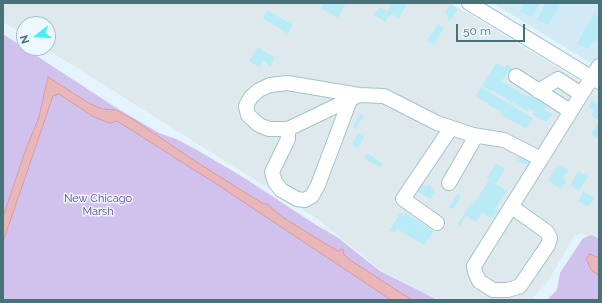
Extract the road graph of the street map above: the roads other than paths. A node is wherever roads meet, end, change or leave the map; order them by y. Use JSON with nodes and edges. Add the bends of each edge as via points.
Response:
{"nodes":[{"id":1,"x":469,"y":3,"type":"edge"},
{"id":2,"x":597,"y":75,"type":"edge"},
{"id":3,"x":516,"y":76,"type":"dead end"},
{"id":4,"x":538,"y":91,"type":"junction"},
{"id":5,"x":581,"y":94,"type":"junction"},
{"id":6,"x":354,"y":98,"type":"junction"},
{"id":7,"x":570,"y":111,"type":"junction"},
{"id":8,"x":451,"y":128,"type":"junction"},
{"id":9,"x":288,"y":129,"type":"junction"},
{"id":10,"x":476,"y":136,"type":"junction"},
{"id":11,"x":541,"y":159,"type":"junction"},
{"id":12,"x":449,"y":183,"type":"dead end"},
{"id":13,"x":512,"y":206,"type":"junction"},
{"id":14,"x":437,"y":223,"type":"dead end"}],
"edges":[{"from":1,"to":2,"type":"street"},
{"from":2,"to":5,"type":"street"},
{"from":3,"to":4,"type":"street"},
{"from":4,"to":5,"type":"street","via":[[558,79]]},
{"from":4,"to":7,"type":"street"},
{"from":5,"to":7,"type":"street"},
{"from":6,"to":8,"type":"street","via":[[384,96]]},
{"from":6,"to":9,"type":"street"},
{"from":6,"to":9,"type":"street","via":[[287,83],[270,85],[250,97],[246,106],[248,115],[259,125],[270,129]]},
{"from":6,"to":9,"type":"street","via":[[318,185],[312,196],[306,200],[297,199],[280,190],[272,172],[288,139]]},
{"from":7,"to":11,"type":"street"},
{"from":8,"to":10,"type":"street"},
{"from":8,"to":14,"type":"street","via":[[404,199]]},
{"from":10,"to":11,"type":"street","via":[[504,140]]},
{"from":10,"to":12,"type":"street"},
{"from":11,"to":13,"type":"street"},
{"from":13,"to":13,"type":"street","via":[[474,266],[479,281],[494,290],[508,290],[520,286],[548,245],[550,238],[547,232]]}]}
